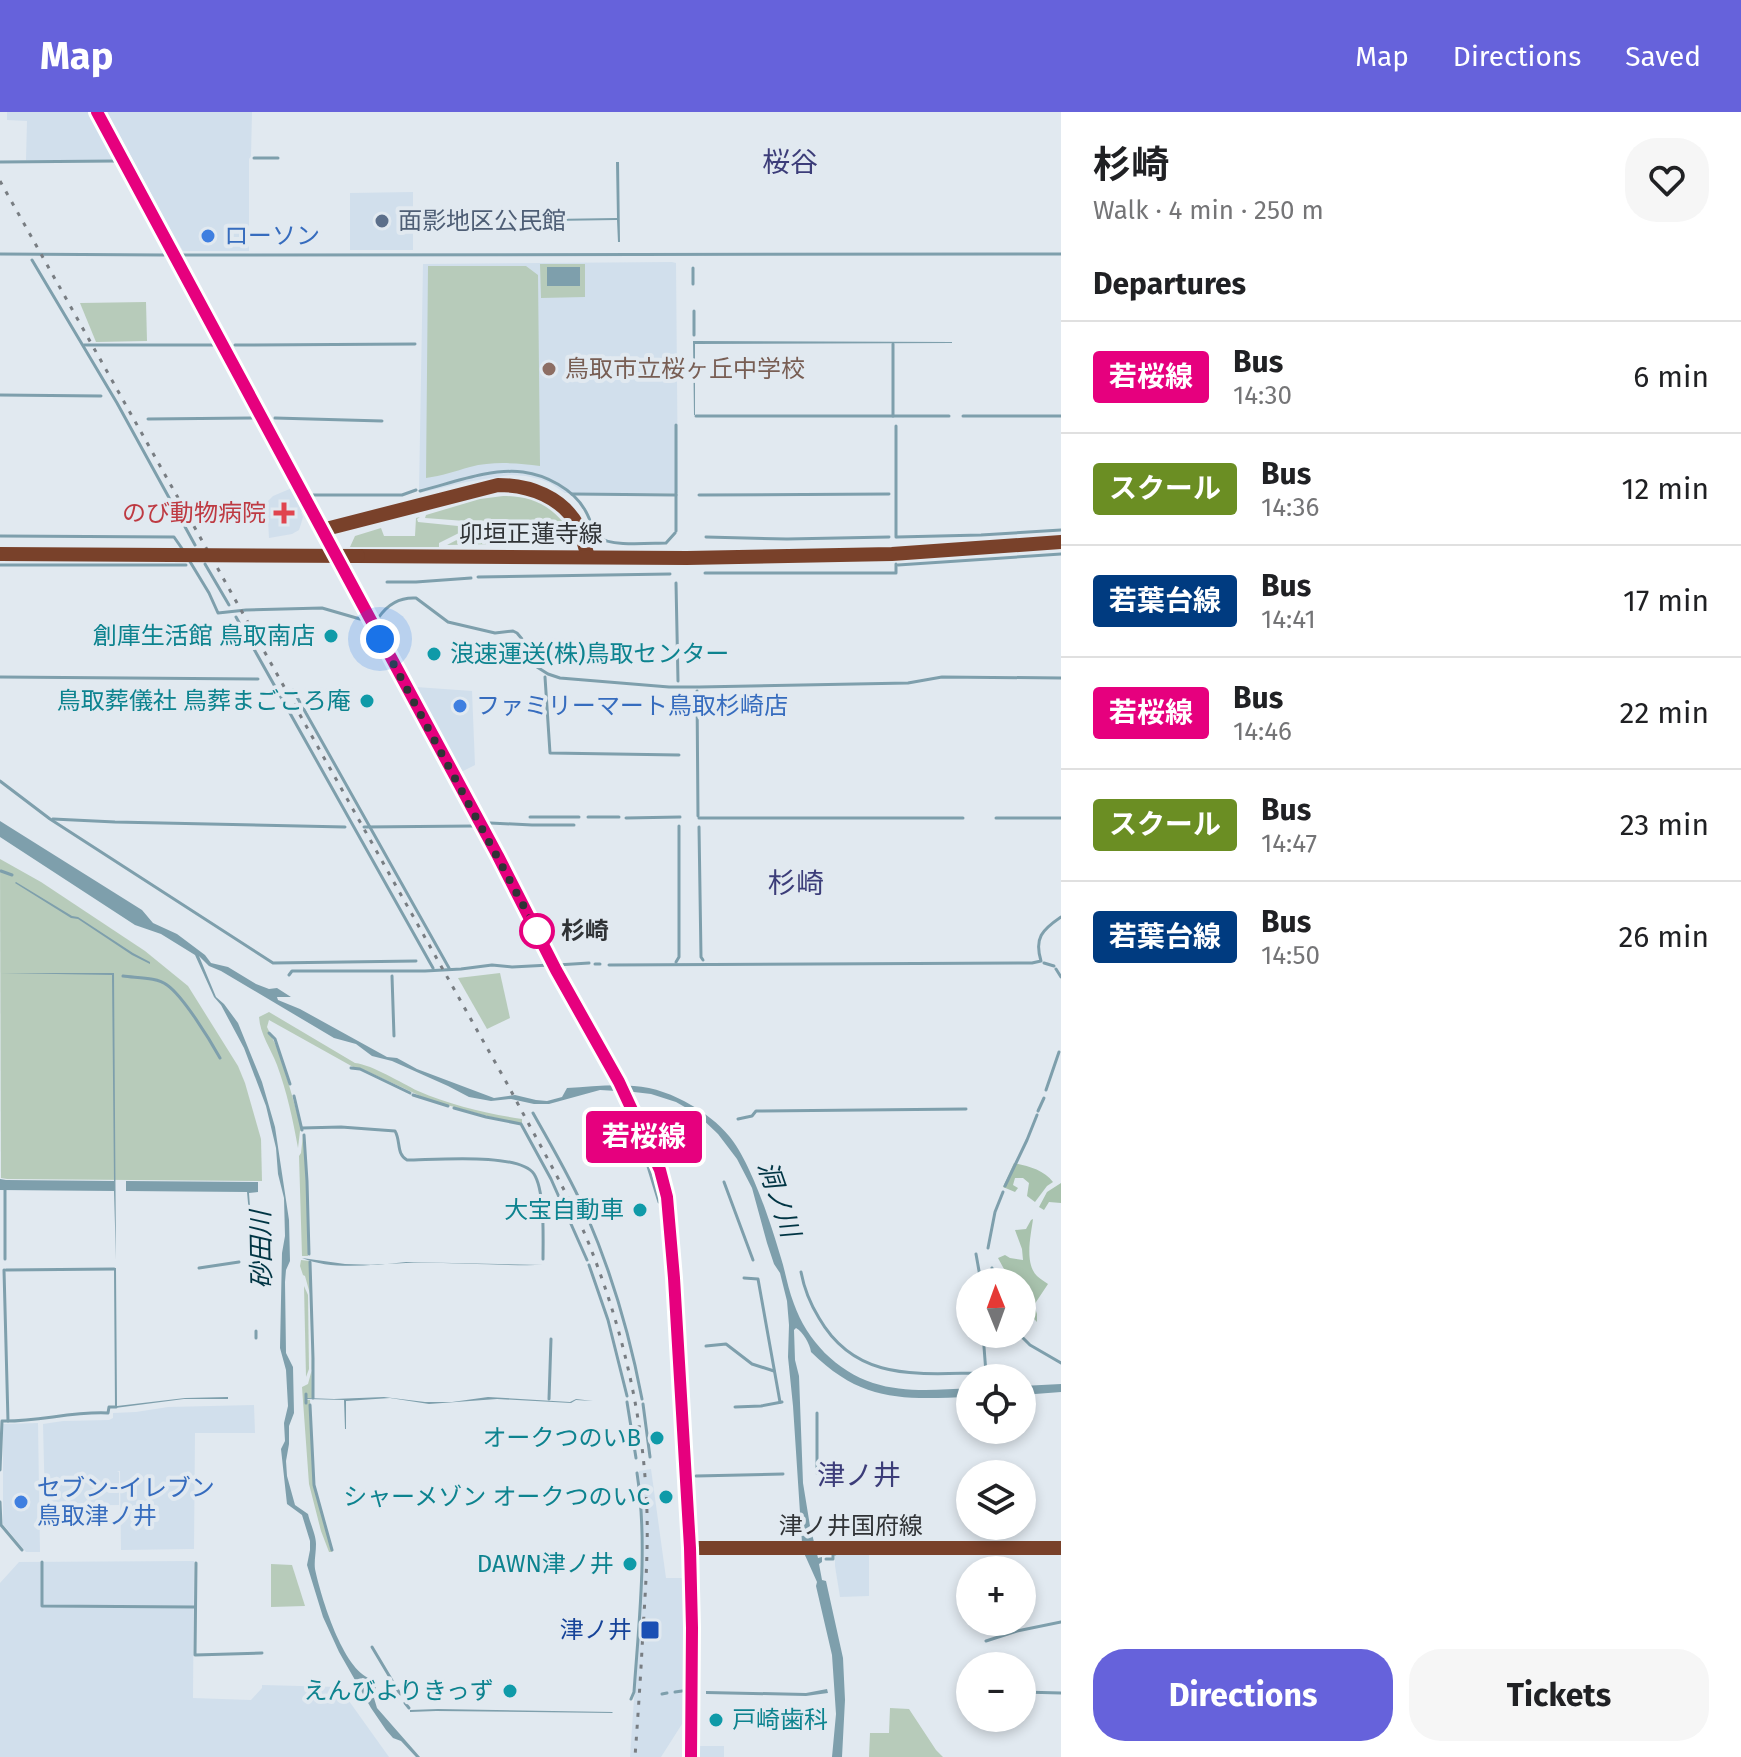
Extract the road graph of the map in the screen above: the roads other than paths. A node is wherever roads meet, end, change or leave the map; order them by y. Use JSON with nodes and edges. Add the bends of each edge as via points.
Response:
{"nodes":[{"id":1,"x":97,"y":112,"type":"edge"},
{"id":2,"x":322,"y":530,"type":"junction"},
{"id":3,"x":1061,"y":542,"type":"edge"},
{"id":4,"x":0,"y":554,"type":"edge"},
{"id":5,"x":588,"y":556,"type":"junction"},
{"id":6,"x":690,"y":1548,"type":"junction"},
{"id":7,"x":1061,"y":1548,"type":"edge"},
{"id":8,"x":691,"y":1757,"type":"edge"}],
"edges":[{"from":1,"to":2,"type":"main road"},
{"from":2,"to":5,"type":"main road","via":[[515,485],[545,494],[570,513]]},
{"from":2,"to":6,"type":"main road","via":[[619,1082],[660,1170],[674,1278]]},
{"from":3,"to":5,"type":"main road","name":"卯垣正蓮寺線","via":[[892,554]]},
{"from":4,"to":5,"type":"main road","name":"卯垣正蓮寺線","bridge":true},
{"from":6,"to":7,"type":"main road","name":"津ノ井国府線"},
{"from":6,"to":8,"type":"main road"}]}
